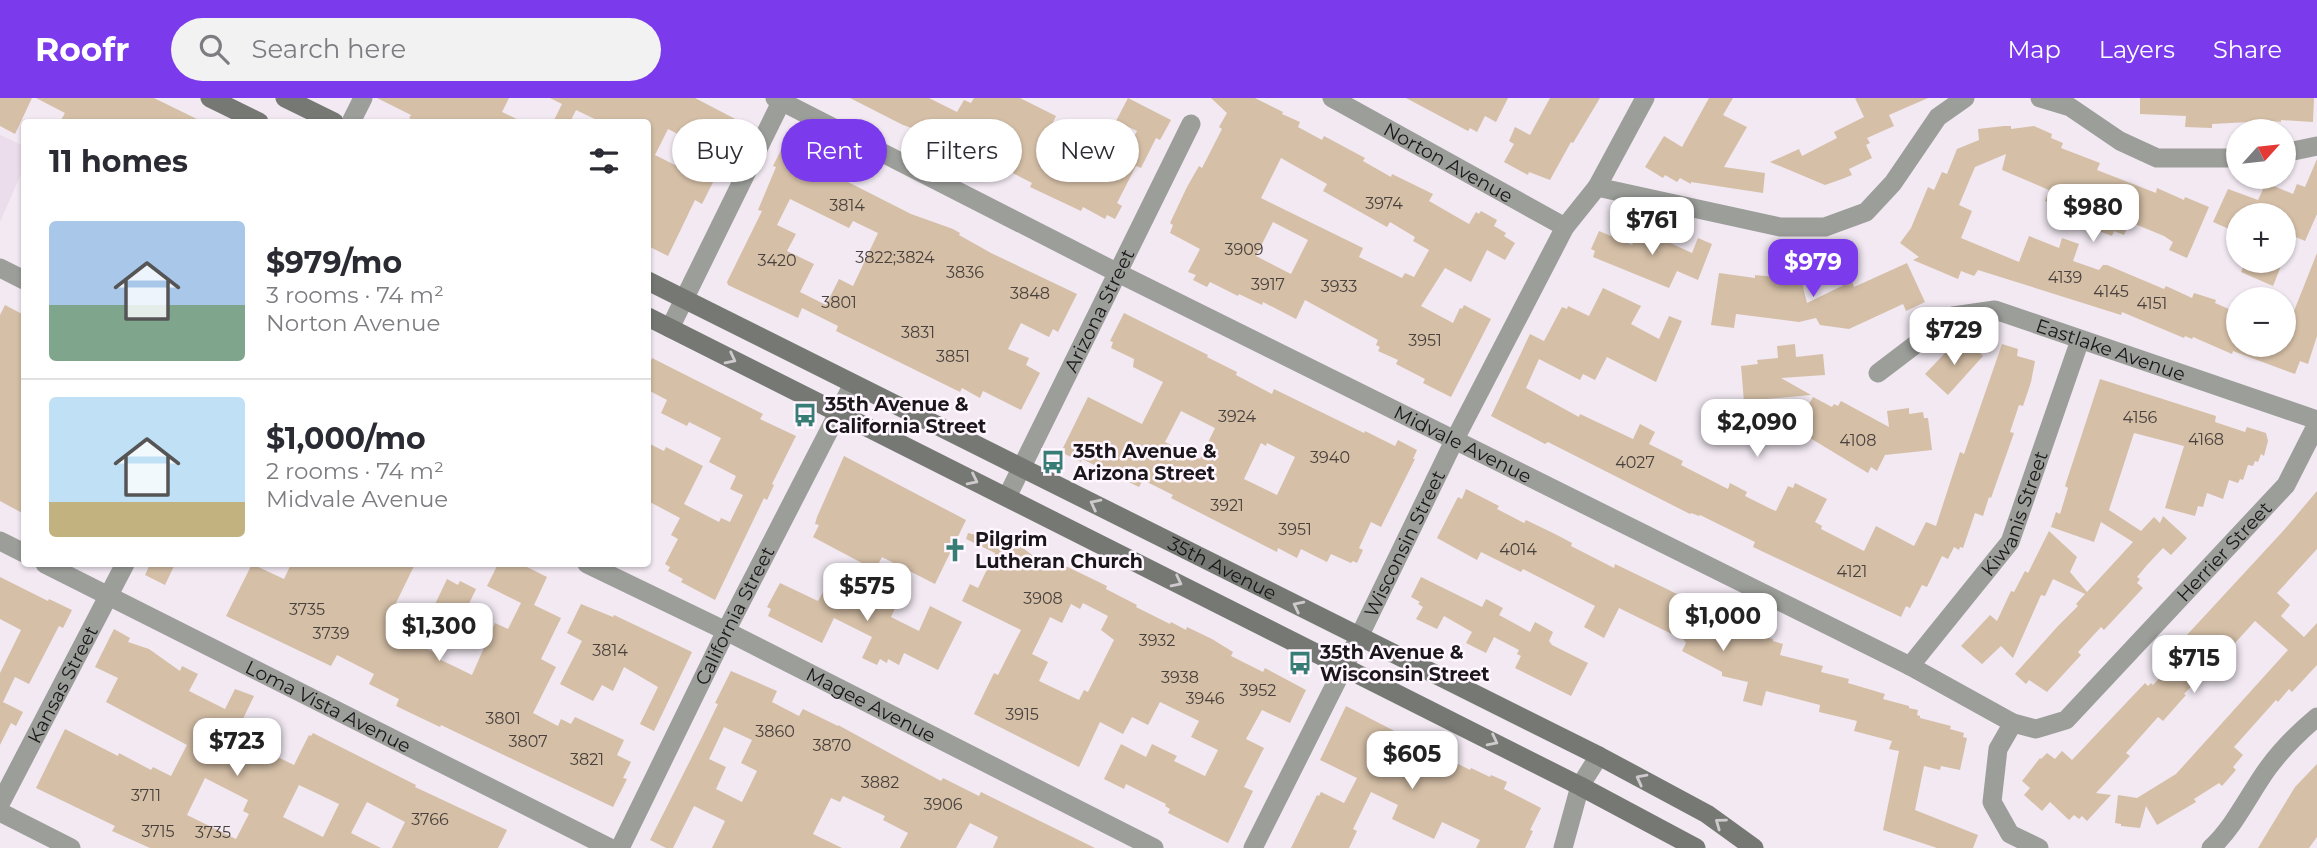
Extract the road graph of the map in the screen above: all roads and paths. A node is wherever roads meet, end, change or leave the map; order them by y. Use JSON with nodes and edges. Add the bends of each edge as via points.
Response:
{"nodes":[{"id":1,"x":210,"y":98,"type":"edge"},
{"id":2,"x":285,"y":98,"type":"edge"},
{"id":3,"x":363,"y":98,"type":"edge"},
{"id":4,"x":1332,"y":98,"type":"edge"},
{"id":5,"x":1645,"y":98,"type":"edge"},
{"id":6,"x":1965,"y":98,"type":"edge"},
{"id":7,"x":2040,"y":98,"type":"edge"},
{"id":8,"x":780,"y":99,"type":"edge"},
{"id":9,"x":253,"y":119,"type":"edge"},
{"id":10,"x":328,"y":119,"type":"edge"},
{"id":11,"x":352,"y":119,"type":"edge"},
{"id":12,"x":1191,"y":124,"type":"dead end"},
{"id":13,"x":2317,"y":146,"type":"edge"},
{"id":14,"x":2296,"y":150,"type":"edge"},
{"id":15,"x":2226,"y":158,"type":"edge"},
{"id":16,"x":1597,"y":187,"type":"junction"},
{"id":17,"x":1565,"y":227,"type":"junction"},
{"id":18,"x":0,"y":268,"type":"edge"},
{"id":19,"x":1118,"y":273,"type":"junction"},
{"id":20,"x":21,"y":278,"type":"edge"},
{"id":21,"x":651,"y":283,"type":"edge"},
{"id":22,"x":685,"y":300,"type":"junction"},
{"id":23,"x":651,"y":318,"type":"edge"},
{"id":24,"x":670,"y":328,"type":"junction"},
{"id":25,"x":2080,"y":340,"type":"junction"},
{"id":26,"x":1878,"y":373,"type":"dead end"},
{"id":27,"x":853,"y":384,"type":"junction"},
{"id":28,"x":838,"y":412,"type":"junction"},
{"id":29,"x":2317,"y":422,"type":"edge"},
{"id":30,"x":1454,"y":441,"type":"junction"},
{"id":31,"x":1021,"y":467,"type":"junction"},
{"id":32,"x":1007,"y":497,"type":"junction"},
{"id":33,"x":0,"y":541,"type":"edge"},
{"id":34,"x":21,"y":552,"type":"edge"},
{"id":35,"x":51,"y":567,"type":"edge"},
{"id":36,"x":123,"y":567,"type":"edge"},
{"id":37,"x":593,"y":567,"type":"edge"},
{"id":38,"x":109,"y":595,"type":"junction"},
{"id":39,"x":726,"y":631,"type":"junction"},
{"id":40,"x":1359,"y":637,"type":"junction"},
{"id":41,"x":1344,"y":666,"type":"junction"},
{"id":42,"x":1910,"y":666,"type":"junction"},
{"id":43,"x":2317,"y":717,"type":"edge"},
{"id":44,"x":2013,"y":723,"type":"junction"},
{"id":45,"x":1599,"y":756,"type":"junction"},
{"id":46,"x":1580,"y":786,"type":"junction"},
{"id":47,"x":0,"y":804,"type":"edge"},
{"id":48,"x":0,"y":812,"type":"edge"},
{"id":49,"x":71,"y":848,"type":"edge"},
{"id":50,"x":610,"y":848,"type":"edge"},
{"id":51,"x":620,"y":848,"type":"edge"},
{"id":52,"x":1154,"y":848,"type":"edge"},
{"id":53,"x":1253,"y":848,"type":"edge"},
{"id":54,"x":1563,"y":848,"type":"edge"},
{"id":55,"x":1696,"y":848,"type":"edge"},
{"id":56,"x":1754,"y":848,"type":"edge"},
{"id":57,"x":2039,"y":848,"type":"edge"},
{"id":58,"x":2211,"y":848,"type":"edge"}],
"edges":[{"from":1,"to":9,"type":"main road"},
{"from":2,"to":10,"type":"main road"},
{"from":3,"to":11,"type":"street"},
{"from":4,"to":17,"type":"street","name":"Norton Avenue"},
{"from":5,"to":16,"type":"street","name":"Wisconsin Street"},
{"from":6,"to":16,"type":"street","via":[[1938,117],[1893,183],[1866,212],[1825,227],[1780,228]]},
{"from":7,"to":15,"type":"street","via":[[2070,107],[2120,141],[2157,158]]},
{"from":8,"to":19,"type":"street","name":"Midvale Avenue"},
{"from":8,"to":22,"type":"street"},
{"from":12,"to":19,"type":"street","name":"Arizona Street"},
{"from":13,"to":14,"type":"street"},
{"from":16,"to":17,"type":"street","name":"Wisconsin Street"},
{"from":17,"to":30,"type":"street","name":"Wisconsin Street"},
{"from":18,"to":20,"type":"street"},
{"from":19,"to":30,"type":"street","name":"Midvale Avenue"},
{"from":19,"to":31,"type":"street","name":"Arizona Street"},
{"from":21,"to":22,"type":"main road","name":"35th Avenue"},
{"from":22,"to":24,"type":"street"},
{"from":22,"to":27,"type":"main road","name":"35th Avenue"},
{"from":23,"to":24,"type":"main road","name":"35th Avenue"},
{"from":24,"to":28,"type":"main road","name":"35th Avenue","one_way":true},
{"from":25,"to":26,"type":"street","name":"Eastlake Avenue","via":[[1995,310],[1953,316]]},
{"from":25,"to":29,"type":"street","name":"Eastlake Avenue"},
{"from":25,"to":42,"type":"street","name":"Kiwanis Street","via":[[2010,542]]},
{"from":27,"to":28,"type":"street","name":"California Street"},
{"from":27,"to":31,"type":"main road","name":"35th Avenue"},
{"from":28,"to":32,"type":"main road","name":"35th Avenue","one_way":true},
{"from":28,"to":39,"type":"street","name":"California Street"},
{"from":29,"to":44,"type":"street","name":"Herrier Street","via":[[2286,485],[2066,720],[2036,729]]},
{"from":30,"to":40,"type":"street","name":"Wisconsin Street"},
{"from":30,"to":42,"type":"street","name":"Midvale Avenue"},
{"from":31,"to":32,"type":"street","name":"Arizona Street"},
{"from":40,"to":31,"type":"main road","name":"35th Avenue","one_way":true},
{"from":32,"to":41,"type":"main road","name":"35th Avenue","one_way":true},
{"from":33,"to":34,"type":"street"},
{"from":35,"to":38,"type":"street","name":"Loma Vista Avenue"},
{"from":36,"to":38,"type":"street","name":"Kansas Street"},
{"from":37,"to":39,"type":"street","name":"Magee Avenue"},
{"from":38,"to":47,"type":"street","name":"Kansas Street"},
{"from":38,"to":50,"type":"street","name":"Loma Vista Avenue"},
{"from":39,"to":51,"type":"street","name":"California Street"},
{"from":39,"to":52,"type":"street","name":"Magee Avenue"},
{"from":40,"to":41,"type":"street","name":"Wisconsin Street"},
{"from":40,"to":45,"type":"main road","name":"35th Avenue"},
{"from":41,"to":46,"type":"main road","name":"35th Avenue","one_way":true},
{"from":41,"to":53,"type":"street","name":"Wisconsin Street"},
{"from":42,"to":44,"type":"street","name":"Midvale Avenue"},
{"from":43,"to":58,"type":"street","via":[[2269,766]]},
{"from":44,"to":57,"type":"street","via":[[1998,749],[1992,803],[2010,834]]},
{"from":45,"to":46,"type":"street"},
{"from":56,"to":45,"type":"main road","name":"35th Avenue","one_way":true,"via":[[1707,814]]},
{"from":46,"to":54,"type":"street"},
{"from":46,"to":55,"type":"main road","name":"35th Avenue"},
{"from":48,"to":49,"type":"street"}]}
